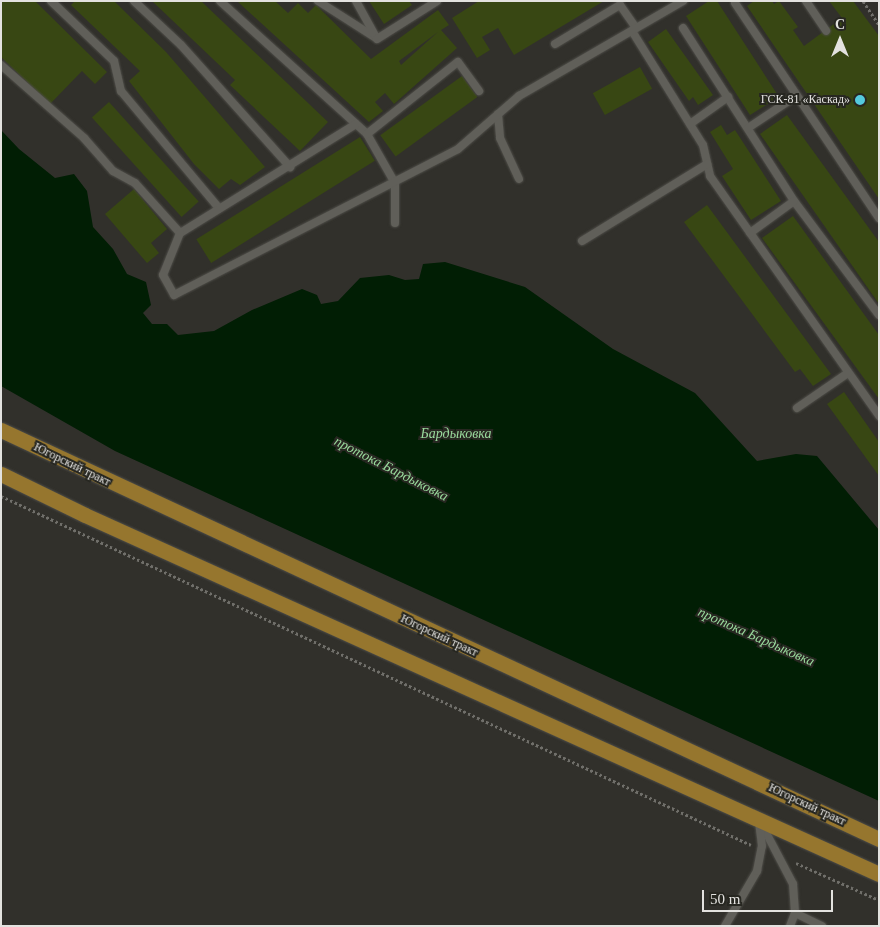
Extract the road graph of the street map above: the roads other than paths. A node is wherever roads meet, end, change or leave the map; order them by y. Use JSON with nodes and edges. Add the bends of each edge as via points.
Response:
{"nodes":[{"id":1,"x":134,"y":1,"type":"edge"},
{"id":2,"x":220,"y":1,"type":"edge"},
{"id":3,"x":318,"y":1,"type":"edge"},
{"id":4,"x":356,"y":1,"type":"edge"},
{"id":5,"x":420,"y":1,"type":"edge"},
{"id":6,"x":437,"y":1,"type":"edge"},
{"id":7,"x":683,"y":1,"type":"edge"},
{"id":8,"x":806,"y":1,"type":"edge"},
{"id":9,"x":56,"y":3,"type":"edge"},
{"id":10,"x":735,"y":3,"type":"dead end"},
{"id":11,"x":425,"y":9,"type":"junction"},
{"id":12,"x":683,"y":28,"type":"dead end"},
{"id":13,"x":634,"y":29,"type":"junction"},
{"id":14,"x":826,"y":31,"type":"dead end"},
{"id":15,"x":377,"y":39,"type":"junction"},
{"id":16,"x":555,"y":44,"type":"dead end"},
{"id":17,"x":1,"y":65,"type":"edge"},
{"id":18,"x":479,"y":91,"type":"dead end"},
{"id":19,"x":728,"y":96,"type":"junction"},
{"id":20,"x":796,"y":96,"type":"junction"},
{"id":21,"x":498,"y":114,"type":"junction"},
{"id":22,"x":356,"y":124,"type":"junction"},
{"id":23,"x":690,"y":124,"type":"junction"},
{"id":24,"x":748,"y":128,"type":"junction"},
{"id":25,"x":367,"y":134,"type":"junction"},
{"id":26,"x":707,"y":164,"type":"junction"},
{"id":27,"x":290,"y":167,"type":"junction"},
{"id":28,"x":519,"y":179,"type":"dead end"},
{"id":29,"x":395,"y":184,"type":"junction"},
{"id":30,"x":794,"y":201,"type":"junction"},
{"id":31,"x":219,"y":208,"type":"junction"},
{"id":32,"x":879,"y":218,"type":"edge"},
{"id":33,"x":396,"y":223,"type":"dead end"},
{"id":34,"x":750,"y":232,"type":"junction"},
{"id":35,"x":180,"y":233,"type":"junction"},
{"id":36,"x":582,"y":241,"type":"dead end"},
{"id":37,"x":879,"y":315,"type":"edge"},
{"id":38,"x":848,"y":373,"type":"junction"},
{"id":39,"x":797,"y":408,"type":"dead end"},
{"id":40,"x":879,"y":416,"type":"edge"},
{"id":41,"x":1,"y":430,"type":"edge"},
{"id":42,"x":1,"y":474,"type":"edge"},
{"id":43,"x":758,"y":818,"type":"junction"},
{"id":44,"x":879,"y":839,"type":"edge"},
{"id":45,"x":879,"y":874,"type":"edge"},
{"id":46,"x":795,"y":913,"type":"junction"},
{"id":47,"x":725,"y":926,"type":"edge"},
{"id":48,"x":790,"y":926,"type":"edge"},
{"id":49,"x":822,"y":926,"type":"edge"}],
"edges":[{"from":1,"to":27,"type":"lane","via":[[181,44]]},
{"from":2,"to":22,"type":"lane"},
{"from":3,"to":15,"type":"lane"},
{"from":4,"to":15,"type":"lane"},
{"from":5,"to":11,"type":"lane"},
{"from":6,"to":11,"type":"lane"},
{"from":7,"to":13,"type":"lane"},
{"from":8,"to":14,"type":"lane"},
{"from":9,"to":31,"type":"lane","via":[[114,61],[121,91]]},
{"from":10,"to":20,"type":"lane"},
{"from":11,"to":15,"type":"lane"},
{"from":12,"to":19,"type":"lane"},
{"from":13,"to":16,"type":"lane","via":[[620,6]]},
{"from":13,"to":21,"type":"lane","via":[[519,96]]},
{"from":13,"to":23,"type":"lane"},
{"from":17,"to":35,"type":"lane","via":[[84,138],[113,171],[136,183]]},
{"from":18,"to":25,"type":"lane","via":[[458,62]]},
{"from":19,"to":23,"type":"lane"},
{"from":19,"to":24,"type":"lane"},
{"from":20,"to":24,"type":"lane"},
{"from":20,"to":32,"type":"lane"},
{"from":21,"to":28,"type":"lane","via":[[500,138]]},
{"from":21,"to":29,"type":"lane","via":[[458,149]]},
{"from":22,"to":25,"type":"lane"},
{"from":22,"to":27,"type":"lane"},
{"from":23,"to":26,"type":"lane","via":[[703,145]]},
{"from":24,"to":30,"type":"lane"},
{"from":25,"to":29,"type":"lane"},
{"from":26,"to":34,"type":"lane","via":[[710,176]]},
{"from":26,"to":36,"type":"lane"},
{"from":27,"to":31,"type":"lane"},
{"from":29,"to":33,"type":"lane"},
{"from":29,"to":35,"type":"lane","via":[[174,295],[163,275]]},
{"from":30,"to":34,"type":"lane"},
{"from":30,"to":37,"type":"lane"},
{"from":31,"to":35,"type":"lane"},
{"from":34,"to":38,"type":"lane"},
{"from":38,"to":39,"type":"lane"},
{"from":38,"to":40,"type":"lane"},
{"from":41,"to":44,"type":"main road","name":"Югорский тракт"},
{"from":42,"to":43,"type":"main road","via":[[85,515]]},
{"from":43,"to":45,"type":"main road"},
{"from":43,"to":46,"type":"lane","via":[[793,884]]},
{"from":43,"to":47,"type":"lane","via":[[762,850],[757,871]]},
{"from":46,"to":48,"type":"lane"},
{"from":46,"to":49,"type":"lane"}]}
